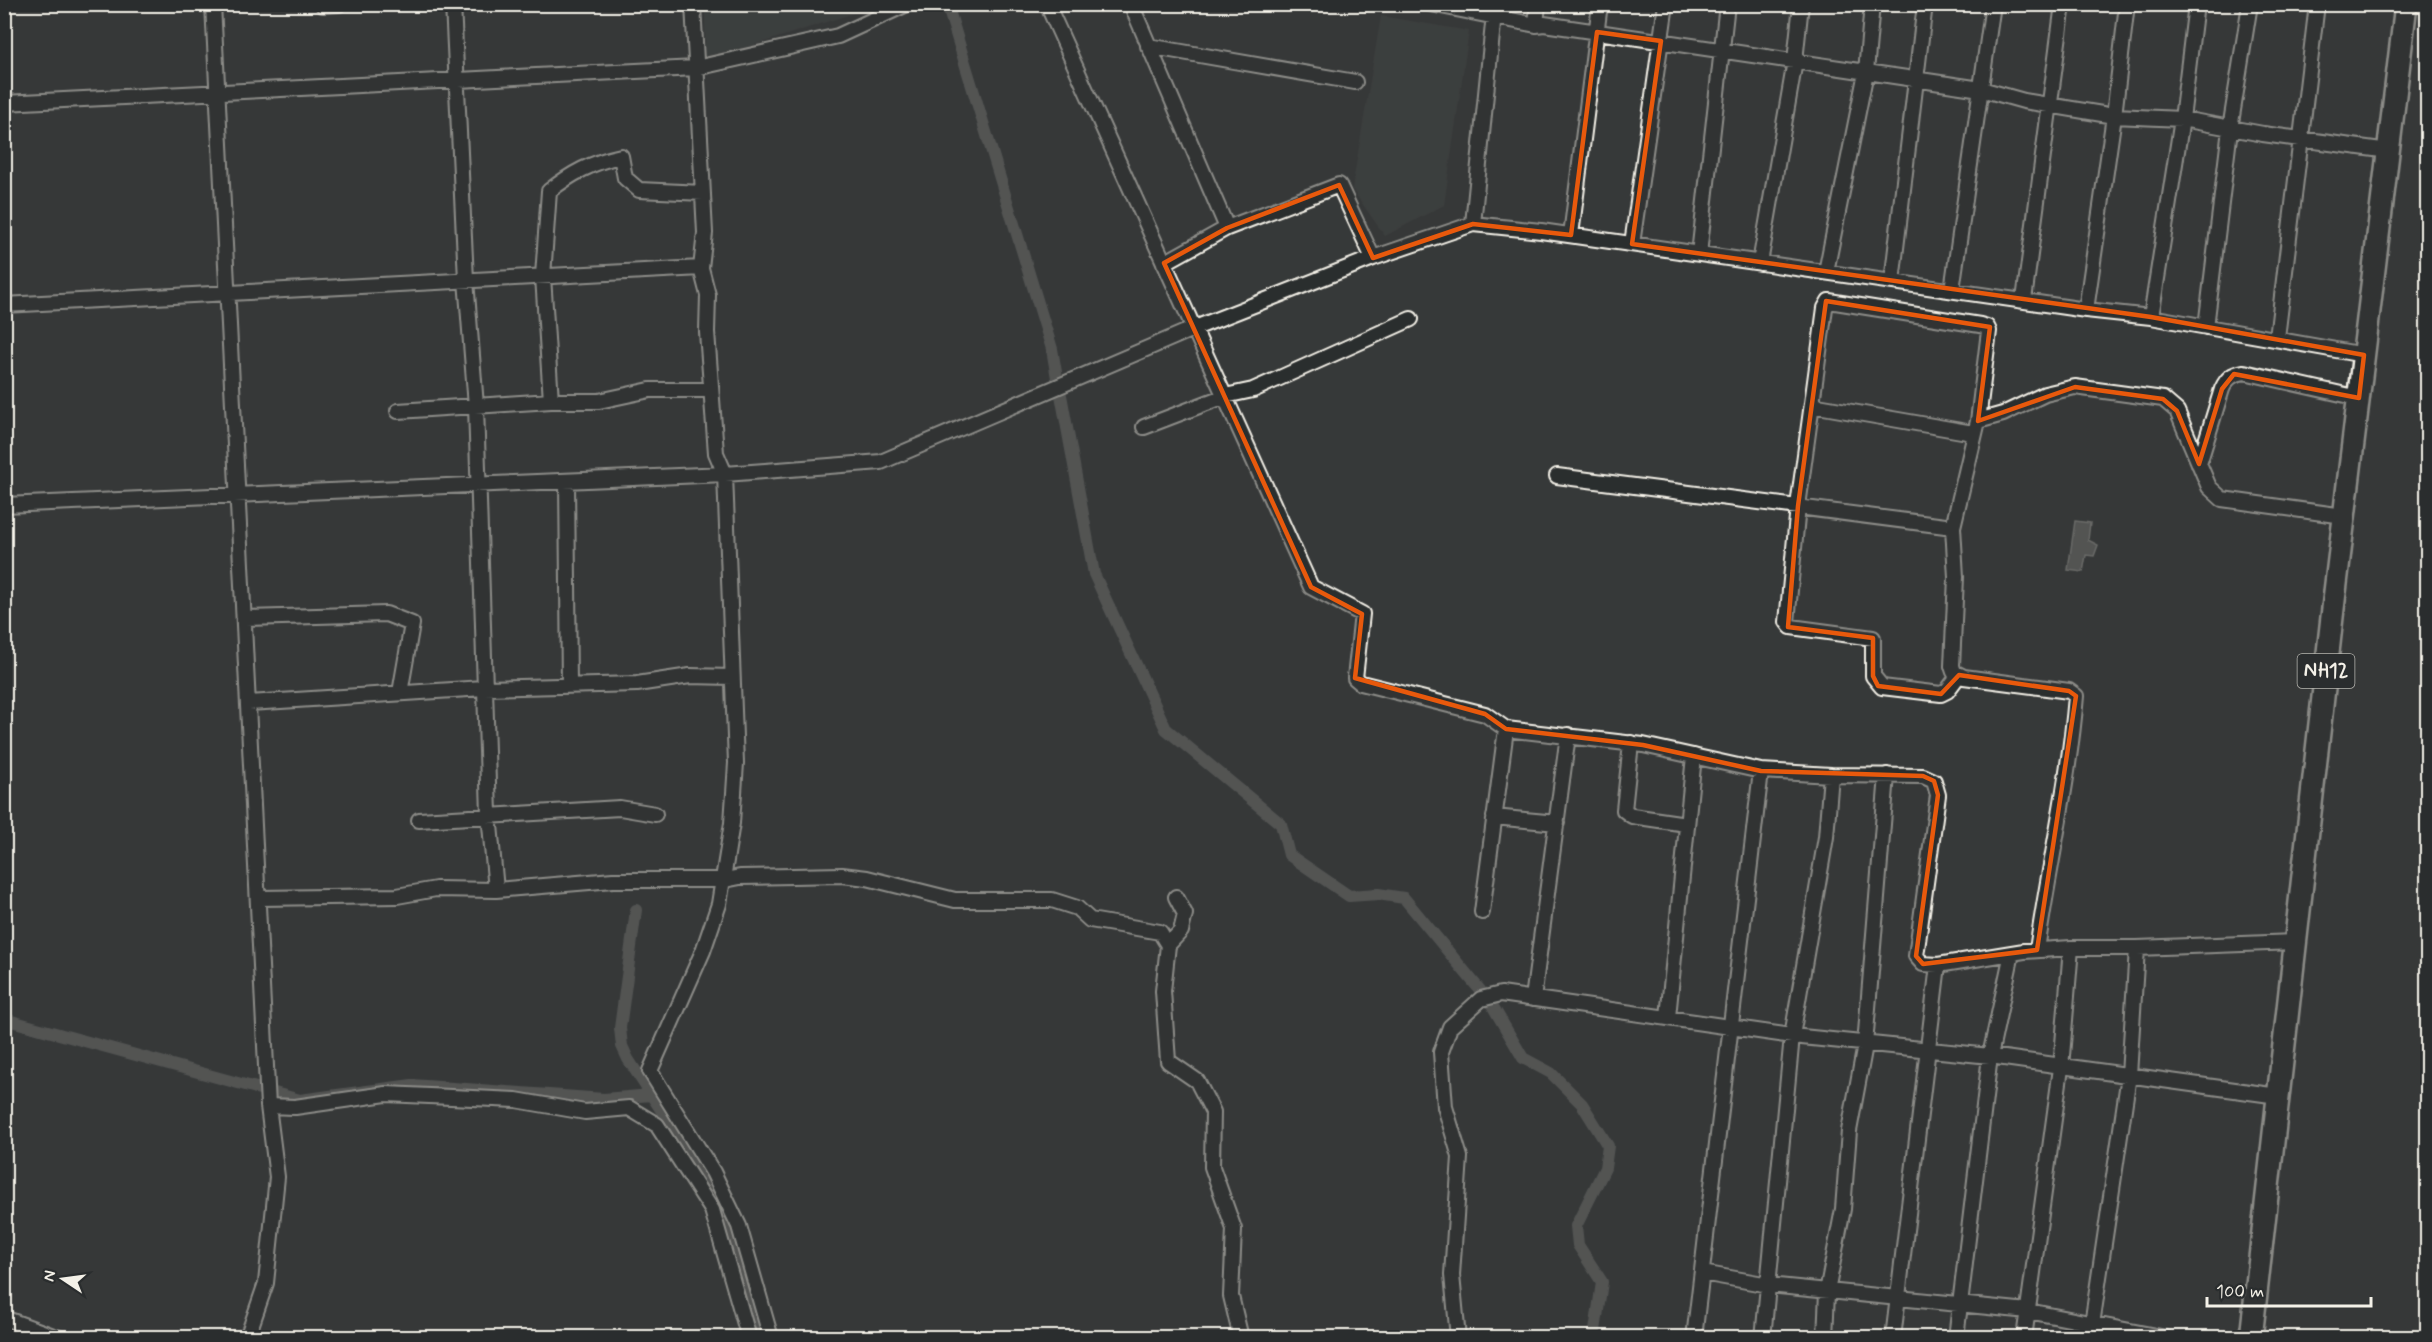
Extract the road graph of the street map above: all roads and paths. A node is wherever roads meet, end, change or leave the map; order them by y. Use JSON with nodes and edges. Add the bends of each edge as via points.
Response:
{"nodes":[{"id":1,"x":213,"y":4,"type":"edge"},
{"id":2,"x":339,"y":4,"type":"edge"},
{"id":3,"x":453,"y":4,"type":"edge"},
{"id":4,"x":693,"y":4,"type":"edge"},
{"id":5,"x":907,"y":4,"type":"edge"},
{"id":6,"x":1047,"y":4,"type":"edge"},
{"id":7,"x":1131,"y":4,"type":"edge"},
{"id":8,"x":1431,"y":4,"type":"edge"},
{"id":9,"x":1538,"y":4,"type":"edge"},
{"id":10,"x":1600,"y":4,"type":"edge"},
{"id":11,"x":1666,"y":4,"type":"edge"},
{"id":12,"x":1727,"y":4,"type":"edge"},
{"id":13,"x":1801,"y":4,"type":"edge"},
{"id":14,"x":1872,"y":4,"type":"edge"},
{"id":15,"x":1925,"y":4,"type":"edge"},
{"id":16,"x":1993,"y":4,"type":"edge"},
{"id":17,"x":2063,"y":4,"type":"edge"},
{"id":18,"x":2127,"y":4,"type":"edge"},
{"id":19,"x":2196,"y":4,"type":"edge"},
{"id":20,"x":2250,"y":4,"type":"edge"},
{"id":21,"x":2317,"y":4,"type":"edge"},
{"id":22,"x":2406,"y":4,"type":"edge"},
{"id":23,"x":323,"y":5,"type":"edge"},
{"id":24,"x":1495,"y":11,"type":"edge"},
{"id":25,"x":1536,"y":25,"type":"junction"},
{"id":26,"x":1597,"y":32,"type":"junction"},
{"id":27,"x":1661,"y":42,"type":"junction"},
{"id":28,"x":1148,"y":46,"type":"junction"},
{"id":29,"x":1722,"y":51,"type":"junction"},
{"id":30,"x":1795,"y":61,"type":"junction"},
{"id":31,"x":696,"y":68,"type":"junction"},
{"id":32,"x":1866,"y":72,"type":"junction"},
{"id":33,"x":1915,"y":79,"type":"junction"},
{"id":34,"x":456,"y":81,"type":"junction"},
{"id":35,"x":1355,"y":82,"type":"dead end"},
{"id":36,"x":1981,"y":89,"type":"junction"},
{"id":37,"x":217,"y":91,"type":"junction"},
{"id":38,"x":4,"y":103,"type":"edge"},
{"id":39,"x":2050,"y":106,"type":"junction"},
{"id":40,"x":2114,"y":116,"type":"junction"},
{"id":41,"x":2182,"y":119,"type":"junction"},
{"id":42,"x":2230,"y":129,"type":"junction"},
{"id":43,"x":2301,"y":138,"type":"junction"},
{"id":44,"x":2389,"y":151,"type":"junction"},
{"id":45,"x":703,"y":193,"type":"junction"},
{"id":46,"x":1473,"y":224,"type":"junction"},
{"id":47,"x":1227,"y":228,"type":"junction"},
{"id":48,"x":1571,"y":235,"type":"junction"},
{"id":49,"x":1632,"y":244,"type":"junction"},
{"id":50,"x":1699,"y":254,"type":"junction"},
{"id":51,"x":1373,"y":258,"type":"junction"},
{"id":52,"x":1760,"y":262,"type":"junction"},
{"id":53,"x":1164,"y":263,"type":"junction"},
{"id":54,"x":701,"y":268,"type":"junction"},
{"id":55,"x":1826,"y":272,"type":"junction"},
{"id":56,"x":543,"y":276,"type":"junction"},
{"id":57,"x":466,"y":280,"type":"junction"},
{"id":58,"x":1892,"y":282,"type":"junction"},
{"id":59,"x":1953,"y":290,"type":"junction"},
{"id":60,"x":228,"y":293,"type":"junction"},
{"id":61,"x":2024,"y":300,"type":"junction"},
{"id":62,"x":4,"y":305,"type":"edge"},
{"id":63,"x":2086,"y":310,"type":"junction"},
{"id":64,"x":2151,"y":317,"type":"junction"},
{"id":65,"x":1411,"y":319,"type":"dead end"},
{"id":66,"x":2206,"y":327,"type":"junction"},
{"id":67,"x":1195,"y":328,"type":"junction"},
{"id":68,"x":2277,"y":338,"type":"junction"},
{"id":69,"x":2364,"y":355,"type":"junction"},
{"id":70,"x":711,"y":390,"type":"junction"},
{"id":71,"x":1225,"y":396,"type":"junction"},
{"id":72,"x":2359,"y":398,"type":"junction"},
{"id":73,"x":551,"y":401,"type":"junction"},
{"id":74,"x":1812,"y":405,"type":"junction"},
{"id":75,"x":476,"y":406,"type":"junction"},
{"id":76,"x":398,"y":411,"type":"dead end"},
{"id":77,"x":1143,"y":427,"type":"dead end"},
{"id":78,"x":1975,"y":427,"type":"junction"},
{"id":79,"x":2199,"y":464,"type":"junction"},
{"id":80,"x":726,"y":474,"type":"junction"},
{"id":81,"x":1557,"y":476,"type":"dead end"},
{"id":82,"x":567,"y":481,"type":"junction"},
{"id":83,"x":478,"y":485,"type":"junction"},
{"id":84,"x":238,"y":496,"type":"junction"},
{"id":85,"x":4,"y":504,"type":"edge"},
{"id":86,"x":1798,"y":506,"type":"junction"},
{"id":87,"x":2344,"y":516,"type":"junction"},
{"id":88,"x":1953,"y":527,"type":"junction"},
{"id":89,"x":245,"y":618,"type":"junction"},
{"id":90,"x":1959,"y":675,"type":"junction"},
{"id":91,"x":732,"y":677,"type":"junction"},
{"id":92,"x":569,"y":685,"type":"junction"},
{"id":93,"x":484,"y":687,"type":"junction"},
{"id":94,"x":400,"y":693,"type":"junction"},
{"id":95,"x":249,"y":703,"type":"junction"},
{"id":96,"x":1506,"y":729,"type":"junction"},
{"id":97,"x":1568,"y":735,"type":"junction"},
{"id":98,"x":1630,"y":743,"type":"junction"},
{"id":99,"x":1694,"y":756,"type":"junction"},
{"id":100,"x":1761,"y":771,"type":"junction"},
{"id":101,"x":1831,"y":775,"type":"junction"},
{"id":102,"x":1887,"y":775,"type":"junction"},
{"id":103,"x":489,"y":814,"type":"junction"},
{"id":104,"x":655,"y":814,"type":"dead end"},
{"id":105,"x":1494,"y":817,"type":"junction"},
{"id":106,"x":419,"y":820,"type":"dead end"},
{"id":107,"x":1557,"y":823,"type":"junction"},
{"id":108,"x":1686,"y":825,"type":"junction"},
{"id":109,"x":724,"y":880,"type":"junction"},
{"id":110,"x":496,"y":890,"type":"junction"},
{"id":111,"x":1176,"y":897,"type":"dead end"},
{"id":112,"x":260,"y":898,"type":"junction"},
{"id":113,"x":1482,"y":912,"type":"dead end"},
{"id":114,"x":2295,"y":942,"type":"junction"},
{"id":115,"x":1168,"y":945,"type":"junction"},
{"id":116,"x":2071,"y":948,"type":"junction"},
{"id":117,"x":2137,"y":948,"type":"junction"},
{"id":118,"x":2037,"y":950,"type":"junction"},
{"id":119,"x":2012,"y":953,"type":"junction"},
{"id":120,"x":1938,"y":965,"type":"junction"},
{"id":121,"x":1533,"y":999,"type":"junction"},
{"id":122,"x":1668,"y":1017,"type":"junction"},
{"id":123,"x":1731,"y":1026,"type":"junction"},
{"id":124,"x":1792,"y":1036,"type":"junction"},
{"id":125,"x":1865,"y":1045,"type":"junction"},
{"id":126,"x":1926,"y":1050,"type":"junction"},
{"id":127,"x":1990,"y":1056,"type":"junction"},
{"id":128,"x":2061,"y":1068,"type":"junction"},
{"id":129,"x":2129,"y":1075,"type":"junction"},
{"id":130,"x":2278,"y":1096,"type":"junction"},
{"id":131,"x":268,"y":1106,"type":"junction"},
{"id":132,"x":1702,"y":1273,"type":"junction"},
{"id":133,"x":1769,"y":1285,"type":"junction"},
{"id":134,"x":1827,"y":1292,"type":"junction"},
{"id":135,"x":1898,"y":1300,"type":"junction"},
{"id":136,"x":1960,"y":1306,"type":"junction"},
{"id":137,"x":2028,"y":1311,"type":"junction"},
{"id":138,"x":4,"y":1318,"type":"edge"},
{"id":139,"x":2091,"y":1331,"type":"edge"},
{"id":140,"x":58,"y":1338,"type":"edge"},
{"id":141,"x":247,"y":1338,"type":"edge"},
{"id":142,"x":749,"y":1338,"type":"edge"},
{"id":143,"x":771,"y":1338,"type":"edge"},
{"id":144,"x":1241,"y":1338,"type":"edge"},
{"id":145,"x":1458,"y":1338,"type":"edge"},
{"id":146,"x":1694,"y":1338,"type":"edge"},
{"id":147,"x":1763,"y":1338,"type":"edge"},
{"id":148,"x":1825,"y":1338,"type":"edge"},
{"id":149,"x":1893,"y":1338,"type":"edge"},
{"id":150,"x":1956,"y":1338,"type":"edge"},
{"id":151,"x":2024,"y":1338,"type":"edge"},
{"id":152,"x":2166,"y":1338,"type":"edge"},
{"id":153,"x":2251,"y":1338,"type":"edge"}],
"edges":[{"from":1,"to":37,"type":"street"},
{"from":2,"to":23,"type":"street"},
{"from":3,"to":34,"type":"street"},
{"from":4,"to":31,"type":"street"},
{"from":5,"to":31,"type":"street","via":[[838,36]]},
{"from":6,"to":53,"type":"street"},
{"from":7,"to":28,"type":"street"},
{"from":8,"to":24,"type":"street"},
{"from":9,"to":25,"type":"street"},
{"from":10,"to":26,"type":"street"},
{"from":11,"to":27,"type":"street"},
{"from":12,"to":29,"type":"street"},
{"from":13,"to":30,"type":"street"},
{"from":14,"to":32,"type":"street"},
{"from":15,"to":33,"type":"street"},
{"from":16,"to":36,"type":"street"},
{"from":17,"to":39,"type":"street"},
{"from":18,"to":40,"type":"street"},
{"from":19,"to":41,"type":"street"},
{"from":20,"to":42,"type":"street"},
{"from":21,"to":43,"type":"street"},
{"from":22,"to":44,"type":"highway","number":"NH12"},
{"from":24,"to":25,"type":"street"},
{"from":24,"to":46,"type":"street"},
{"from":25,"to":26,"type":"street"},
{"from":26,"to":27,"type":"street"},
{"from":26,"to":48,"type":"street"},
{"from":27,"to":29,"type":"street"},
{"from":27,"to":49,"type":"street"},
{"from":28,"to":35,"type":"street"},
{"from":28,"to":47,"type":"street"},
{"from":29,"to":30,"type":"street"},
{"from":29,"to":50,"type":"street"},
{"from":30,"to":32,"type":"street"},
{"from":30,"to":52,"type":"street"},
{"from":31,"to":34,"type":"street"},
{"from":31,"to":45,"type":"street"},
{"from":32,"to":33,"type":"street"},
{"from":32,"to":55,"type":"street"},
{"from":33,"to":36,"type":"street"},
{"from":33,"to":58,"type":"street"},
{"from":34,"to":37,"type":"street"},
{"from":34,"to":57,"type":"street"},
{"from":36,"to":39,"type":"street"},
{"from":36,"to":59,"type":"street"},
{"from":37,"to":38,"type":"street"},
{"from":37,"to":60,"type":"street"},
{"from":39,"to":40,"type":"street"},
{"from":39,"to":61,"type":"street"},
{"from":40,"to":41,"type":"street"},
{"from":40,"to":63,"type":"street"},
{"from":41,"to":42,"type":"street"},
{"from":41,"to":64,"type":"street"},
{"from":42,"to":43,"type":"street"},
{"from":42,"to":66,"type":"street"},
{"from":43,"to":44,"type":"street"},
{"from":43,"to":68,"type":"street"},
{"from":44,"to":69,"type":"highway","number":"NH12"},
{"from":45,"to":54,"type":"street","via":[[705,233]]},
{"from":45,"to":56,"type":"street","via":[[639,190],[625,178],[621,156],[571,174],[549,191]]},
{"from":46,"to":48,"type":"street"},
{"from":46,"to":51,"type":"street"},
{"from":47,"to":51,"type":"street","via":[[1339,185]]},
{"from":47,"to":53,"type":"street"},
{"from":48,"to":49,"type":"street"},
{"from":49,"to":50,"type":"street"},
{"from":50,"to":52,"type":"street"},
{"from":51,"to":67,"type":"street"},
{"from":52,"to":55,"type":"street"},
{"from":53,"to":67,"type":"street"},
{"from":54,"to":56,"type":"street"},
{"from":54,"to":70,"type":"street","via":[[708,296]]},
{"from":55,"to":58,"type":"street"},
{"from":56,"to":57,"type":"street"},
{"from":56,"to":73,"type":"street"},
{"from":57,"to":60,"type":"street"},
{"from":57,"to":75,"type":"street"},
{"from":58,"to":59,"type":"street"},
{"from":59,"to":61,"type":"street"},
{"from":60,"to":62,"type":"street"},
{"from":60,"to":84,"type":"street"},
{"from":61,"to":63,"type":"street"},
{"from":63,"to":64,"type":"street"},
{"from":64,"to":66,"type":"street"},
{"from":65,"to":71,"type":"street","via":[[1253,390]]},
{"from":66,"to":68,"type":"street"},
{"from":67,"to":71,"type":"street"},
{"from":67,"to":80,"type":"street","via":[[880,462]]},
{"from":68,"to":69,"type":"street"},
{"from":69,"to":72,"type":"highway","number":"NH12"},
{"from":70,"to":73,"type":"street","via":[[650,390],[599,401]]},
{"from":70,"to":80,"type":"street","via":[[716,453]]},
{"from":71,"to":77,"type":"street"},
{"from":71,"to":96,"type":"street","via":[[1311,587],[1362,614],[1355,678],[1361,683],[1485,714]]},
{"from":72,"to":79,"type":"street","via":[[2244,372],[2234,374],[2222,389]]},
{"from":72,"to":87,"type":"highway","number":"NH12"},
{"from":73,"to":75,"type":"street"},
{"from":74,"to":78,"type":"street"},
{"from":74,"to":78,"type":"street","via":[[1829,302],[1987,327]]},
{"from":74,"to":86,"type":"street"},
{"from":75,"to":76,"type":"street"},
{"from":75,"to":83,"type":"street"},
{"from":78,"to":79,"type":"street","via":[[2045,394],[2075,387],[2163,399],[2177,411]]},
{"from":78,"to":88,"type":"street"},
{"from":79,"to":87,"type":"street","via":[[2212,492],[2222,499]]},
{"from":80,"to":82,"type":"street"},
{"from":80,"to":91,"type":"street"},
{"from":81,"to":86,"type":"street"},
{"from":82,"to":83,"type":"street"},
{"from":82,"to":92,"type":"street"},
{"from":83,"to":84,"type":"street"},
{"from":83,"to":93,"type":"street"},
{"from":84,"to":85,"type":"street"},
{"from":84,"to":89,"type":"street"},
{"from":86,"to":88,"type":"street"},
{"from":86,"to":90,"type":"street","via":[[1787,613],[1791,627],[1874,638],[1873,676],[1882,687],[1941,694]]},
{"from":87,"to":114,"type":"highway","number":"NH12"},
{"from":88,"to":90,"type":"street","via":[[1956,577],[1952,666]]},
{"from":89,"to":94,"type":"street","via":[[386,614],[412,624]]},
{"from":89,"to":95,"type":"street"},
{"from":90,"to":118,"type":"street","via":[[2069,691],[2076,696],[2068,769]]},
{"from":91,"to":92,"type":"street","via":[[690,676],[636,684]]},
{"from":91,"to":109,"type":"street","via":[[736,763]]},
{"from":92,"to":93,"type":"street"},
{"from":93,"to":94,"type":"street"},
{"from":93,"to":103,"type":"street"},
{"from":94,"to":95,"type":"street"},
{"from":95,"to":112,"type":"street"},
{"from":96,"to":97,"type":"street"},
{"from":96,"to":105,"type":"street"},
{"from":97,"to":98,"type":"street"},
{"from":97,"to":107,"type":"street"},
{"from":98,"to":99,"type":"street"},
{"from":98,"to":108,"type":"street","via":[[1623,804],[1626,814]]},
{"from":99,"to":100,"type":"street"},
{"from":99,"to":108,"type":"street"},
{"from":100,"to":101,"type":"street"},
{"from":100,"to":123,"type":"street"},
{"from":101,"to":102,"type":"street"},
{"from":101,"to":124,"type":"street","via":[[1826,837]]},
{"from":102,"to":120,"type":"street","via":[[1923,776],[1934,781],[1938,795],[1916,956],[1923,964]]},
{"from":102,"to":125,"type":"street"},
{"from":103,"to":104,"type":"street","via":[[620,808]]},
{"from":103,"to":106,"type":"street"},
{"from":103,"to":110,"type":"street"},
{"from":105,"to":107,"type":"street"},
{"from":105,"to":113,"type":"street"},
{"from":107,"to":121,"type":"street"},
{"from":108,"to":122,"type":"street"},
{"from":109,"to":110,"type":"street","via":[[613,880]]},
{"from":109,"to":115,"type":"street","via":[[842,875],[956,900],[1052,900],[1077,908],[1090,920],[1160,932]]},
{"from":109,"to":143,"type":"street","via":[[703,951],[650,1071],[712,1172],[739,1226]]},
{"from":110,"to":112,"type":"street","via":[[436,889],[397,896]]},
{"from":111,"to":115,"type":"street","via":[[1185,914],[1180,931]]},
{"from":112,"to":131,"type":"street"},
{"from":114,"to":117,"type":"street"},
{"from":114,"to":130,"type":"highway","number":"NH12"},
{"from":115,"to":144,"type":"street","via":[[1163,991],[1168,1061],[1197,1081],[1213,1112],[1212,1167],[1234,1229],[1230,1296]]},
{"from":116,"to":117,"type":"street"},
{"from":116,"to":118,"type":"street"},
{"from":116,"to":128,"type":"street"},
{"from":117,"to":129,"type":"street"},
{"from":118,"to":119,"type":"street"},
{"from":119,"to":120,"type":"street"},
{"from":119,"to":127,"type":"street"},
{"from":120,"to":126,"type":"street"},
{"from":121,"to":122,"type":"street"},
{"from":121,"to":145,"type":"street","via":[[1501,994],[1481,999],[1450,1028],[1441,1052],[1445,1107],[1460,1157],[1452,1275]]},
{"from":122,"to":123,"type":"street"},
{"from":123,"to":124,"type":"street"},
{"from":123,"to":132,"type":"street"},
{"from":124,"to":125,"type":"street"},
{"from":124,"to":133,"type":"street"},
{"from":125,"to":126,"type":"street"},
{"from":125,"to":134,"type":"street","via":[[1849,1131],[1843,1209]]},
{"from":126,"to":127,"type":"street"},
{"from":126,"to":135,"type":"street"},
{"from":127,"to":128,"type":"street"},
{"from":127,"to":136,"type":"street"},
{"from":128,"to":129,"type":"street"},
{"from":128,"to":137,"type":"street"},
{"from":129,"to":130,"type":"street"},
{"from":129,"to":139,"type":"street"},
{"from":130,"to":153,"type":"highway","number":"NH12"},
{"from":131,"to":141,"type":"street","via":[[277,1177],[266,1283]]},
{"from":131,"to":142,"type":"street","via":[[295,1107],[386,1094],[516,1101],[585,1112],[629,1108],[657,1125],[712,1210]]},
{"from":132,"to":133,"type":"street"},
{"from":132,"to":146,"type":"street"},
{"from":133,"to":134,"type":"street"},
{"from":133,"to":147,"type":"street"},
{"from":134,"to":135,"type":"street"},
{"from":134,"to":148,"type":"street"},
{"from":135,"to":136,"type":"street"},
{"from":135,"to":149,"type":"street"},
{"from":136,"to":137,"type":"street"},
{"from":136,"to":150,"type":"street"},
{"from":137,"to":139,"type":"street"},
{"from":137,"to":151,"type":"street"},
{"from":138,"to":140,"type":"street"},
{"from":139,"to":152,"type":"street"}]}
